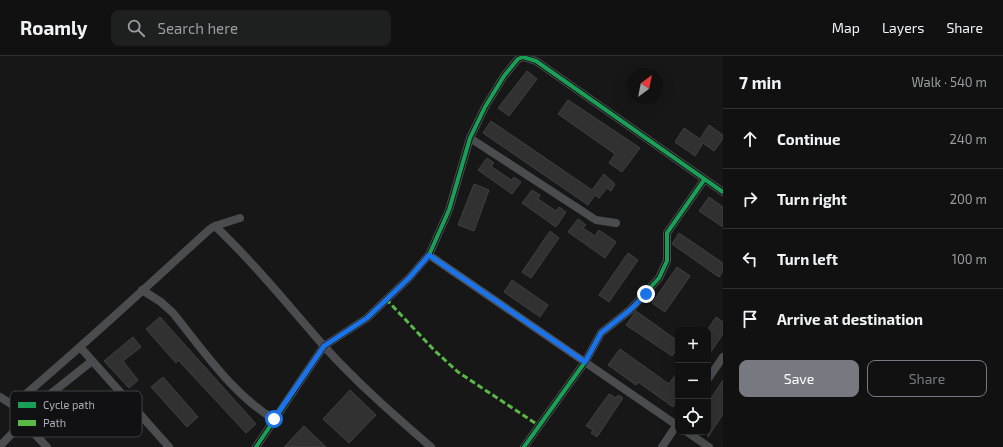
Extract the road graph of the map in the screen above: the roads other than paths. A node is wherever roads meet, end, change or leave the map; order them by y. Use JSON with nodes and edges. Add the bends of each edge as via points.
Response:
{"nodes":[{"id":1,"x":470,"y":138,"type":"junction"},
{"id":2,"x":704,"y":180,"type":"junction"},
{"id":3,"x":723,"y":192,"type":"edge"},
{"id":4,"x":240,"y":218,"type":"dead end"},
{"id":5,"x":616,"y":223,"type":"dead end"},
{"id":6,"x":215,"y":226,"type":"junction"},
{"id":7,"x":429,"y":255,"type":"junction"},
{"id":8,"x":142,"y":290,"type":"junction"},
{"id":9,"x":324,"y":346,"type":"junction"},
{"id":10,"x":80,"y":347,"type":"junction"},
{"id":11,"x":723,"y":357,"type":"edge"},
{"id":12,"x":92,"y":361,"type":"junction"},
{"id":13,"x":585,"y":362,"type":"junction"},
{"id":14,"x":711,"y":375,"type":"edge"},
{"id":15,"x":29,"y":391,"type":"edge"},
{"id":16,"x":54,"y":391,"type":"edge"},
{"id":17,"x":119,"y":391,"type":"edge"},
{"id":18,"x":0,"y":397,"type":"edge"},
{"id":19,"x":10,"y":402,"type":"edge"},
{"id":20,"x":142,"y":417,"type":"edge"},
{"id":21,"x":274,"y":419,"type":"junction"},
{"id":22,"x":675,"y":423,"type":"edge"},
{"id":23,"x":675,"y":429,"type":"edge"},
{"id":24,"x":691,"y":435,"type":"edge"},
{"id":25,"x":10,"y":436,"type":"edge"},
{"id":26,"x":37,"y":437,"type":"edge"},
{"id":27,"x":0,"y":446,"type":"edge"},
{"id":28,"x":47,"y":447,"type":"edge"},
{"id":29,"x":169,"y":447,"type":"edge"},
{"id":30,"x":256,"y":447,"type":"edge"},
{"id":31,"x":431,"y":447,"type":"edge"},
{"id":32,"x":524,"y":447,"type":"edge"},
{"id":33,"x":662,"y":447,"type":"edge"},
{"id":34,"x":709,"y":447,"type":"edge"}],
"edges":[{"from":1,"to":2,"type":"street","via":[[504,76],[518,59],[523,57],[536,61]]},
{"from":1,"to":5,"type":"street","via":[[596,220]]},
{"from":1,"to":7,"type":"street","via":[[452,203]]},
{"from":2,"to":3,"type":"street"},
{"from":2,"to":13,"type":"street","via":[[667,233],[668,256],[662,274],[630,310],[601,333]]},
{"from":4,"to":6,"type":"street"},
{"from":6,"to":8,"type":"street"},
{"from":6,"to":9,"type":"street"},
{"from":7,"to":9,"type":"street","via":[[367,318]]},
{"from":7,"to":13,"type":"street"},
{"from":8,"to":10,"type":"street"},
{"from":8,"to":21,"type":"street","via":[[162,302],[252,405]]},
{"from":9,"to":21,"type":"street"},
{"from":9,"to":31,"type":"street","via":[[385,408]]},
{"from":10,"to":12,"type":"street"},
{"from":10,"to":15,"type":"street"},
{"from":11,"to":14,"type":"street"},
{"from":12,"to":16,"type":"street"},
{"from":12,"to":17,"type":"street"},
{"from":13,"to":22,"type":"street"},
{"from":13,"to":32,"type":"street"},
{"from":18,"to":19,"type":"street"},
{"from":20,"to":29,"type":"street"},
{"from":21,"to":30,"type":"street"},
{"from":23,"to":33,"type":"street"},
{"from":24,"to":34,"type":"street"},
{"from":25,"to":27,"type":"street"},
{"from":26,"to":28,"type":"street"}]}
